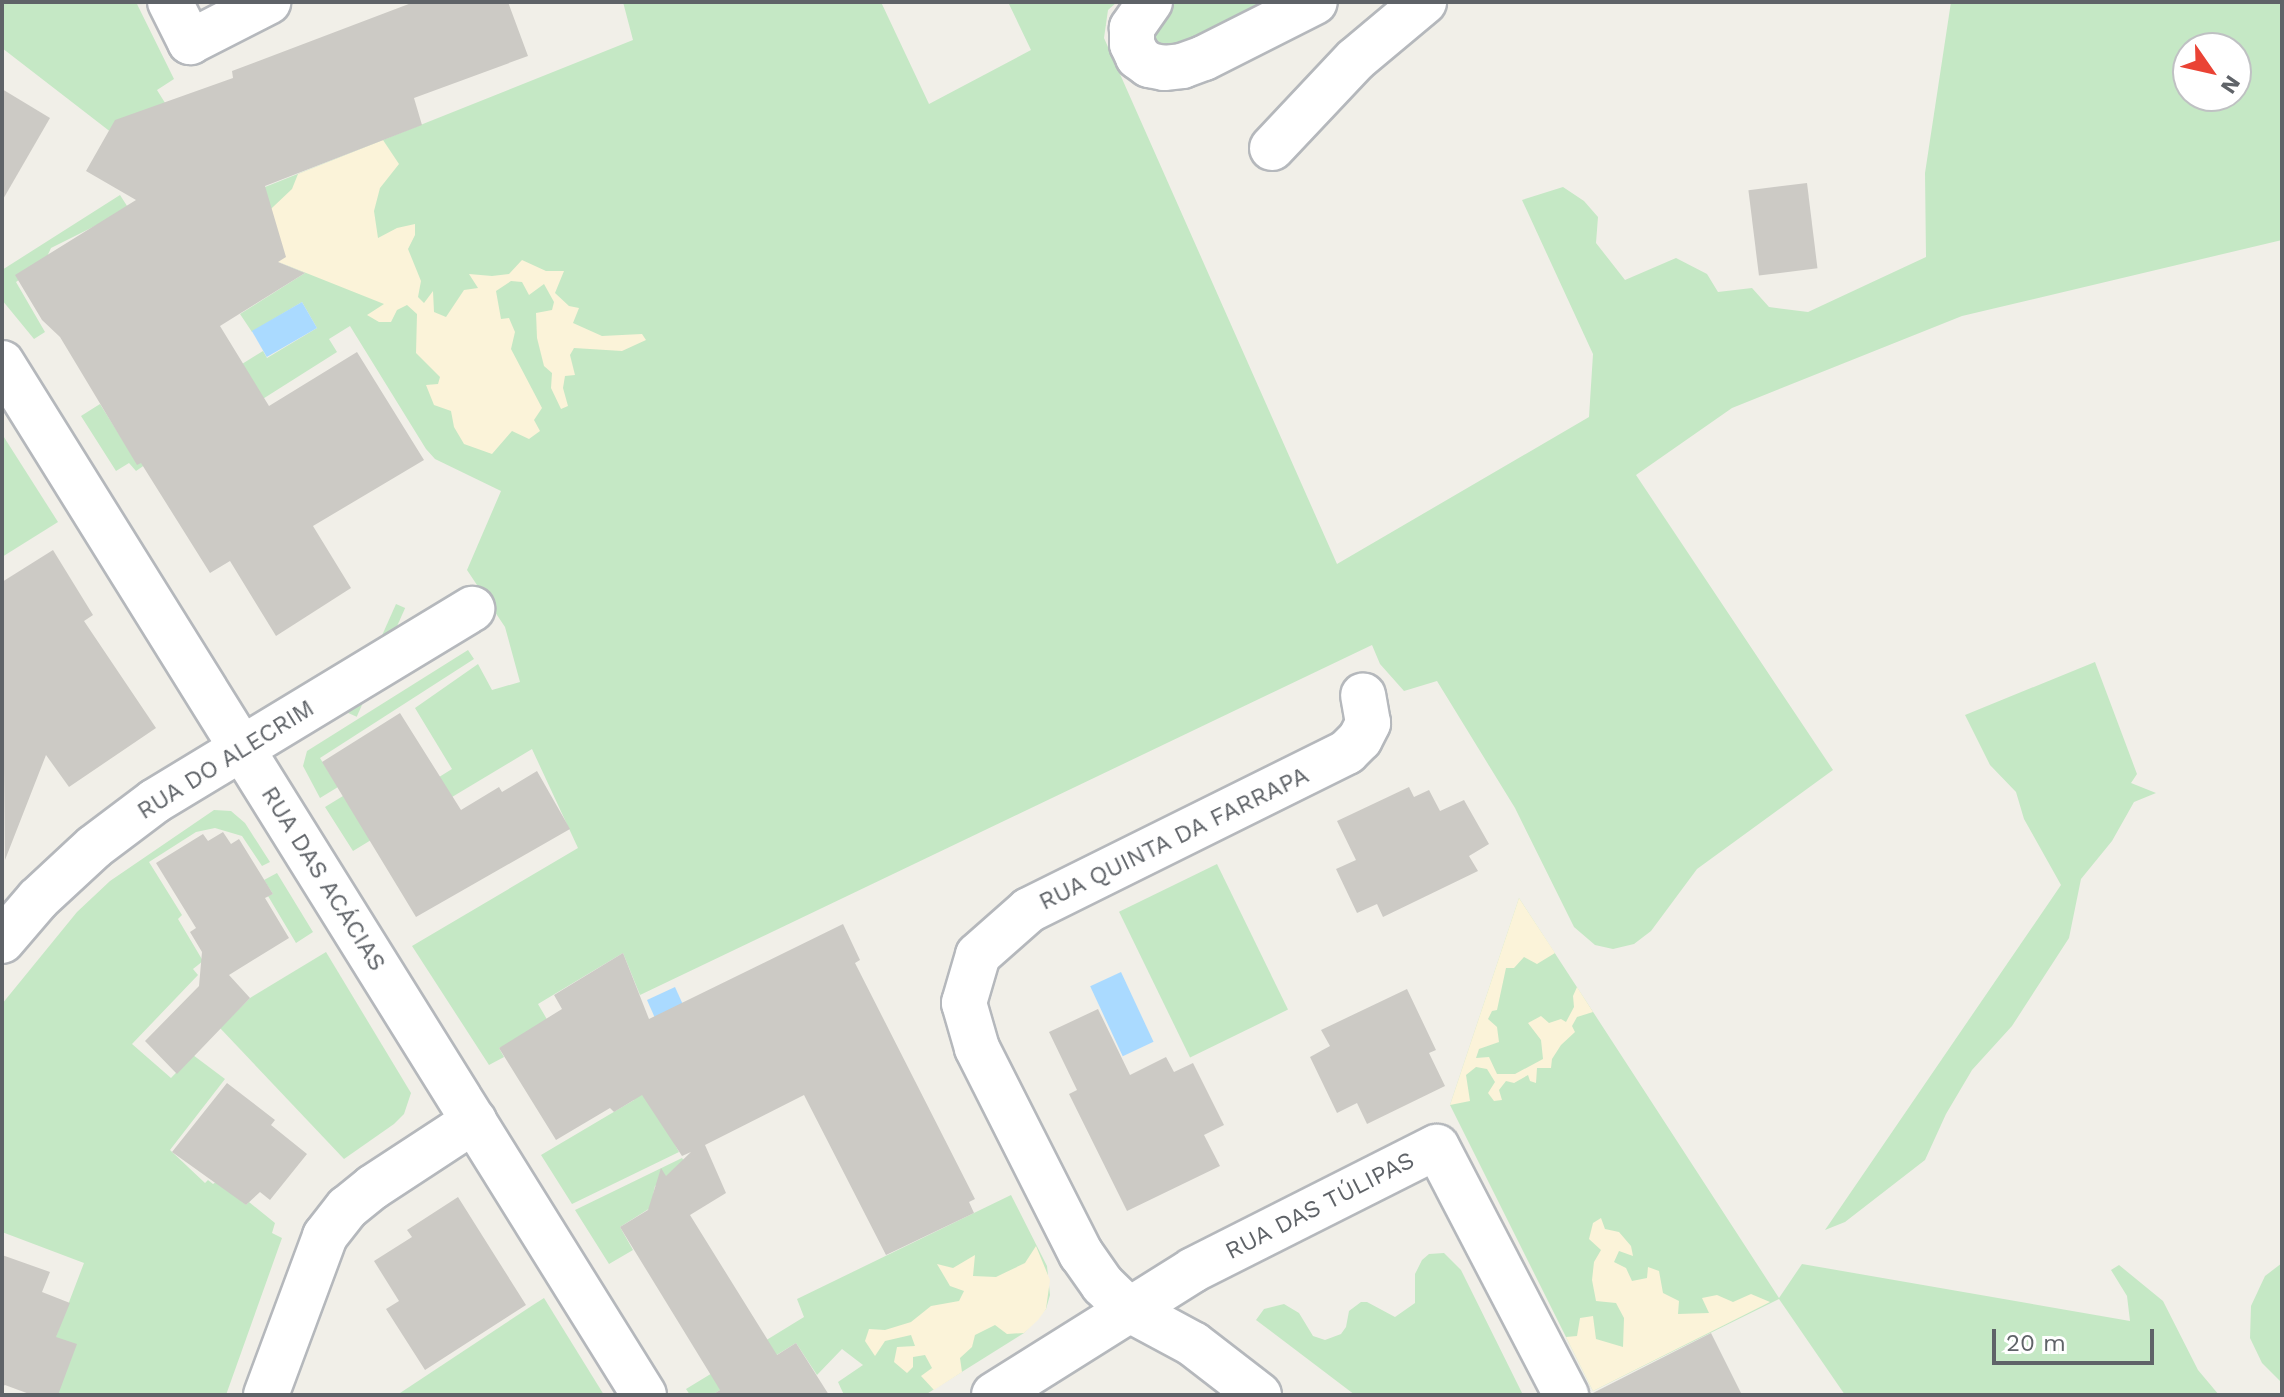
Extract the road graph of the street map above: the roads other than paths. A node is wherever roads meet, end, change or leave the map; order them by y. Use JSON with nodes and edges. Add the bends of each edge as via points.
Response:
{"nodes":[{"id":1,"x":170,"y":2,"type":"edge"},
{"id":2,"x":268,"y":2,"type":"edge"},
{"id":3,"x":1150,"y":2,"type":"edge"},
{"id":4,"x":1315,"y":2,"type":"edge"},
{"id":5,"x":1424,"y":2,"type":"edge"},
{"id":6,"x":1272,"y":148,"type":"dead end"},
{"id":7,"x":2,"y":363,"type":"edge"},
{"id":8,"x":472,"y":609,"type":"dead end"},
{"id":9,"x":1363,"y":695,"type":"dead end"},
{"id":10,"x":242,"y":748,"type":"junction"},
{"id":11,"x":2,"y":941,"type":"edge"},
{"id":12,"x":474,"y":1121,"type":"junction"},
{"id":13,"x":1128,"y":1309,"type":"junction"},
{"id":14,"x":266,"y":1395,"type":"edge"},
{"id":15,"x":644,"y":1395,"type":"edge"},
{"id":16,"x":994,"y":1395,"type":"edge"},
{"id":17,"x":1259,"y":1395,"type":"edge"},
{"id":18,"x":1566,"y":1395,"type":"edge"}],
"edges":[{"from":1,"to":2,"type":"street","via":[[190,42]]},
{"from":3,"to":4,"type":"street","via":[[1132,28],[1132,44],[1138,57],[1164,68],[1204,58]]},
{"from":5,"to":6,"type":"street","via":[[1356,59]]},
{"from":7,"to":10,"type":"street","name":"RUA DAS ACÁCIAS"},
{"from":8,"to":10,"type":"street","name":"RUA DO ALECRIM"},
{"from":9,"to":13,"type":"street","name":"RUA QUINTA DA FARRAPA","via":[[1368,723],[1347,752],[1029,910],[978,955],[964,1003],[977,1048],[1081,1254]]},
{"from":10,"to":11,"type":"street","name":"RUA DO ALECRIM","via":[[155,801],[94,847]]},
{"from":10,"to":12,"type":"street","name":"RUA DAS ACÁCIAS"},
{"from":12,"to":14,"type":"street","via":[[373,1187],[325,1236]]},
{"from":12,"to":15,"type":"street","name":"RUA DAS ACÁCIAS"},
{"from":13,"to":16,"type":"street"},
{"from":13,"to":17,"type":"street","name":"RUA QUINTA DA FARRAPA","via":[[1193,1344]]},
{"from":13,"to":18,"type":"street","name":"RUA DAS TÚLIPAS","via":[[1193,1270],[1437,1147]]}]}
